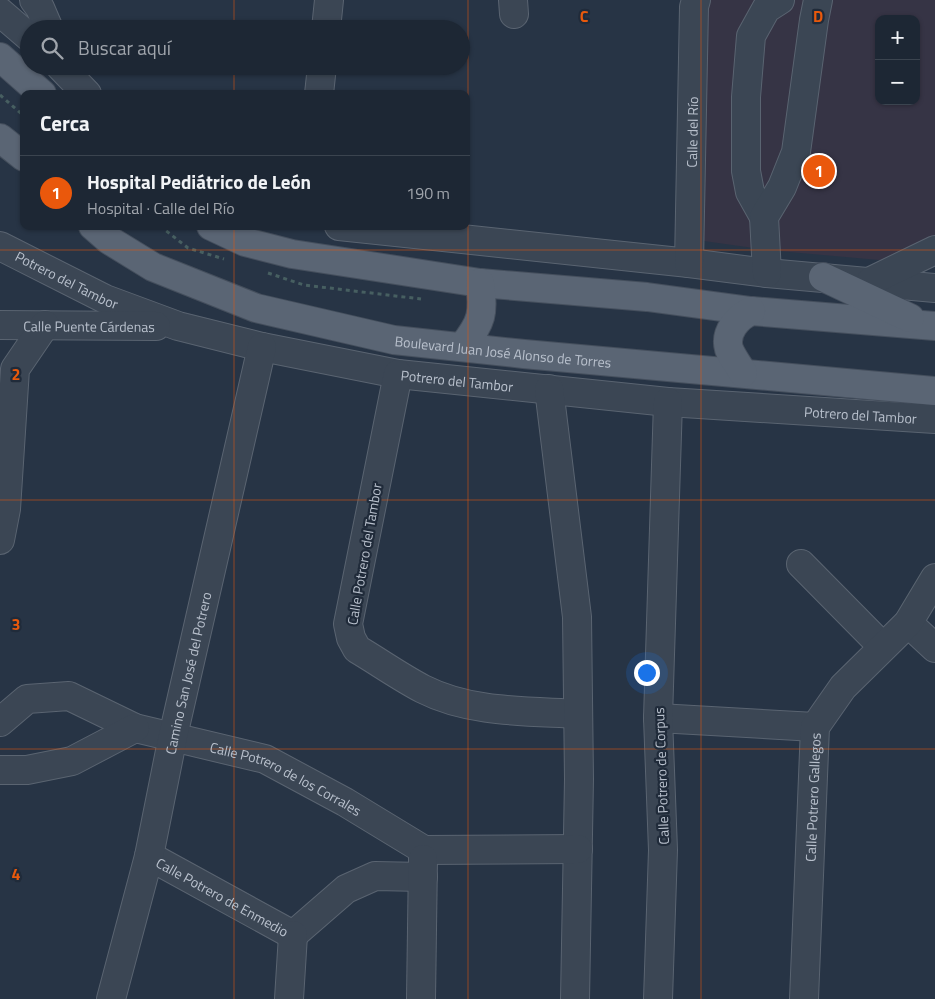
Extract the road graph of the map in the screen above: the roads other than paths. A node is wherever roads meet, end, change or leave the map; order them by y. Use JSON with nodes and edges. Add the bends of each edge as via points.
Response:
{"nodes":[{"id":1,"x":34,"y":0,"type":"edge"},
{"id":2,"x":328,"y":0,"type":"edge"},
{"id":3,"x":696,"y":0,"type":"edge"},
{"id":4,"x":780,"y":0,"type":"edge"},
{"id":5,"x":818,"y":0,"type":"edge"},
{"id":6,"x":0,"y":12,"type":"edge"},
{"id":7,"x":45,"y":20,"type":"edge"},
{"id":8,"x":327,"y":20,"type":"edge"},
{"id":9,"x":20,"y":29,"type":"edge"},
{"id":10,"x":0,"y":57,"type":"edge"},
{"id":11,"x":20,"y":75,"type":"edge"},
{"id":12,"x":20,"y":75,"type":"edge"},
{"id":13,"x":69,"y":75,"type":"edge"},
{"id":14,"x":321,"y":75,"type":"edge"},
{"id":15,"x":37,"y":90,"type":"edge"},
{"id":16,"x":83,"y":90,"type":"edge"},
{"id":17,"x":319,"y":90,"type":"edge"},
{"id":18,"x":0,"y":138,"type":"edge"},
{"id":19,"x":20,"y":155,"type":"edge"},
{"id":20,"x":764,"y":217,"type":"junction"},
{"id":21,"x":98,"y":230,"type":"edge"},
{"id":22,"x":220,"y":230,"type":"edge"},
{"id":23,"x":374,"y":230,"type":"edge"},
{"id":24,"x":0,"y":246,"type":"edge"},
{"id":25,"x":935,"y":250,"type":"edge"},
{"id":26,"x":689,"y":263,"type":"junction"},
{"id":27,"x":767,"y":274,"type":"junction"},
{"id":28,"x":823,"y":277,"type":"junction"},
{"id":29,"x":870,"y":281,"type":"junction"},
{"id":30,"x":480,"y":283,"type":"junction"},
{"id":31,"x":935,"y":288,"type":"edge"},
{"id":32,"x":752,"y":312,"type":"junction"},
{"id":33,"x":0,"y":325,"type":"edge"},
{"id":34,"x":45,"y":325,"type":"junction"},
{"id":35,"x":178,"y":326,"type":"junction"},
{"id":36,"x":930,"y":326,"type":"edge"},
{"id":37,"x":394,"y":340,"type":"junction"},
{"id":38,"x":463,"y":346,"type":"junction"},
{"id":39,"x":262,"y":347,"type":"junction"},
{"id":40,"x":7,"y":373,"type":"edge"},
{"id":41,"x":743,"y":373,"type":"junction"},
{"id":42,"x":398,"y":374,"type":"junction"},
{"id":43,"x":474,"y":381,"type":"junction"},
{"id":44,"x":885,"y":387,"type":"junction"},
{"id":45,"x":560,"y":390,"type":"junction"},
{"id":46,"x":935,"y":391,"type":"edge"},
{"id":47,"x":668,"y":402,"type":"junction"},
{"id":48,"x":935,"y":409,"type":"edge"},
{"id":49,"x":935,"y":419,"type":"edge"},
{"id":50,"x":0,"y":540,"type":"edge"},
{"id":51,"x":801,"y":564,"type":"dead end"},
{"id":52,"x":935,"y":578,"type":"edge"},
{"id":53,"x":908,"y":623,"type":"junction"},
{"id":54,"x":882,"y":646,"type":"junction"},
{"id":55,"x":935,"y":648,"type":"edge"},
{"id":56,"x":578,"y":714,"type":"junction"},
{"id":57,"x":658,"y":718,"type":"junction"},
{"id":58,"x":0,"y":722,"type":"edge"},
{"id":59,"x":816,"y":727,"type":"junction"},
{"id":60,"x":135,"y":728,"type":"junction"},
{"id":61,"x":173,"y":736,"type":"junction"},
{"id":62,"x":0,"y":770,"type":"edge"},
{"id":63,"x":578,"y":849,"type":"junction"},
{"id":64,"x":149,"y":856,"type":"junction"},
{"id":65,"x":423,"y":864,"type":"junction"},
{"id":66,"x":293,"y":935,"type":"junction"},
{"id":67,"x":111,"y":999,"type":"edge"},
{"id":68,"x":289,"y":999,"type":"edge"},
{"id":69,"x":421,"y":999,"type":"edge"},
{"id":70,"x":575,"y":999,"type":"edge"},
{"id":71,"x":658,"y":999,"type":"edge"},
{"id":72,"x":804,"y":999,"type":"edge"}],
"edges":[{"from":1,"to":7,"type":"street"},
{"from":2,"to":8,"type":"street"},
{"from":3,"to":26,"type":"street","name":"Calle del Río"},
{"from":4,"to":20,"type":"street","via":[[766,9],[751,36],[746,98],[746,171],[750,192]]},
{"from":5,"to":20,"type":"street","via":[[796,152],[782,187]]},
{"from":6,"to":9,"type":"street"},
{"from":10,"to":12,"type":"main road"},
{"from":11,"to":15,"type":"main road"},
{"from":13,"to":16,"type":"street"},
{"from":14,"to":17,"type":"street"},
{"from":18,"to":19,"type":"main road"},
{"from":20,"to":27,"type":"street"},
{"from":21,"to":37,"type":"main road","name":"Boulevard Juan José Alonso de Torres","via":[[108,240],[153,267],[256,308]]},
{"from":22,"to":30,"type":"main road","via":[[245,242],[292,254]]},
{"from":23,"to":26,"type":"street"},
{"from":24,"to":35,"type":"street","name":"Potrero del Tambor","via":[[105,299]]},
{"from":25,"to":29,"type":"street"},
{"from":26,"to":27,"type":"street"},
{"from":27,"to":28,"type":"street"},
{"from":28,"to":29,"type":"street"},
{"from":28,"to":36,"type":"main road"},
{"from":29,"to":31,"type":"street"},
{"from":30,"to":32,"type":"main road","via":[[647,297]]},
{"from":30,"to":38,"type":"main road","via":[[482,316],[478,327]]},
{"from":32,"to":36,"type":"main road"},
{"from":32,"to":41,"type":"main road","via":[[740,316],[729,338],[729,348]]},
{"from":33,"to":34,"type":"street","name":"Calle Puente Cárdenas"},
{"from":34,"to":35,"type":"street","name":"Calle Puente Cárdenas"},
{"from":34,"to":40,"type":"street"},
{"from":35,"to":39,"type":"street","name":"Potrero del Tambor"},
{"from":37,"to":38,"type":"main road","name":"Boulevard Juan José Alonso de Torres"},
{"from":37,"to":43,"type":"street"},
{"from":38,"to":41,"type":"main road","name":"Boulevard Juan José Alonso de Torres"},
{"from":39,"to":42,"type":"street","name":"Potrero del Tambor"},
{"from":39,"to":61,"type":"street","name":"Camino San José del Potrero"},
{"from":40,"to":50,"type":"street","via":[[6,509]]},
{"from":41,"to":44,"type":"main road","name":"Boulevard Juan José Alonso de Torres"},
{"from":42,"to":43,"type":"street","name":"Potrero del Tambor"},
{"from":42,"to":56,"type":"street","name":"Calle Potrero del Tambor","via":[[348,624],[351,638],[357,649],[424,690],[467,704]]},
{"from":43,"to":45,"type":"street","name":"Potrero del Tambor"},
{"from":44,"to":46,"type":"main road","name":"Boulevard Juan José Alonso de Torres"},
{"from":44,"to":48,"type":"main road"},
{"from":45,"to":47,"type":"street","name":"Potrero del Tambor"},
{"from":45,"to":56,"type":"street","via":[[577,617]]},
{"from":47,"to":49,"type":"street","name":"Potrero del Tambor"},
{"from":47,"to":57,"type":"street","name":"Calle Potrero de Corpus"},
{"from":51,"to":54,"type":"street"},
{"from":52,"to":53,"type":"street","name":"Calle Potrero Gallegos"},
{"from":53,"to":54,"type":"street","name":"Calle Potrero Gallegos"},
{"from":53,"to":55,"type":"street"},
{"from":54,"to":59,"type":"street","name":"Calle Potrero Gallegos","via":[[842,687]]},
{"from":56,"to":63,"type":"street"},
{"from":57,"to":59,"type":"street"},
{"from":57,"to":71,"type":"street","name":"Calle Potrero de Corpus","via":[[663,850]]},
{"from":58,"to":60,"type":"street","name":"Calle Potrero de los Corrales","via":[[27,699],[69,696]]},
{"from":59,"to":72,"type":"street","name":"Calle Potrero Gallegos"},
{"from":60,"to":61,"type":"street","name":"Calle Potrero de los Corrales"},
{"from":60,"to":62,"type":"street","via":[[72,761],[27,770]]},
{"from":61,"to":64,"type":"street","name":"Camino San José del Potrero"},
{"from":61,"to":65,"type":"street","name":"Calle Potrero de los Corrales","via":[[265,759],[345,802]]},
{"from":63,"to":65,"type":"street"},
{"from":63,"to":70,"type":"street"},
{"from":64,"to":66,"type":"street","name":"Calle Potrero de Enmedio"},
{"from":64,"to":67,"type":"street","name":"Camino San José del Potrero"},
{"from":65,"to":66,"type":"street","via":[[375,876],[346,889]]},
{"from":65,"to":69,"type":"street"},
{"from":66,"to":68,"type":"street","name":"Calle Potrero de Enmedio"}]}
